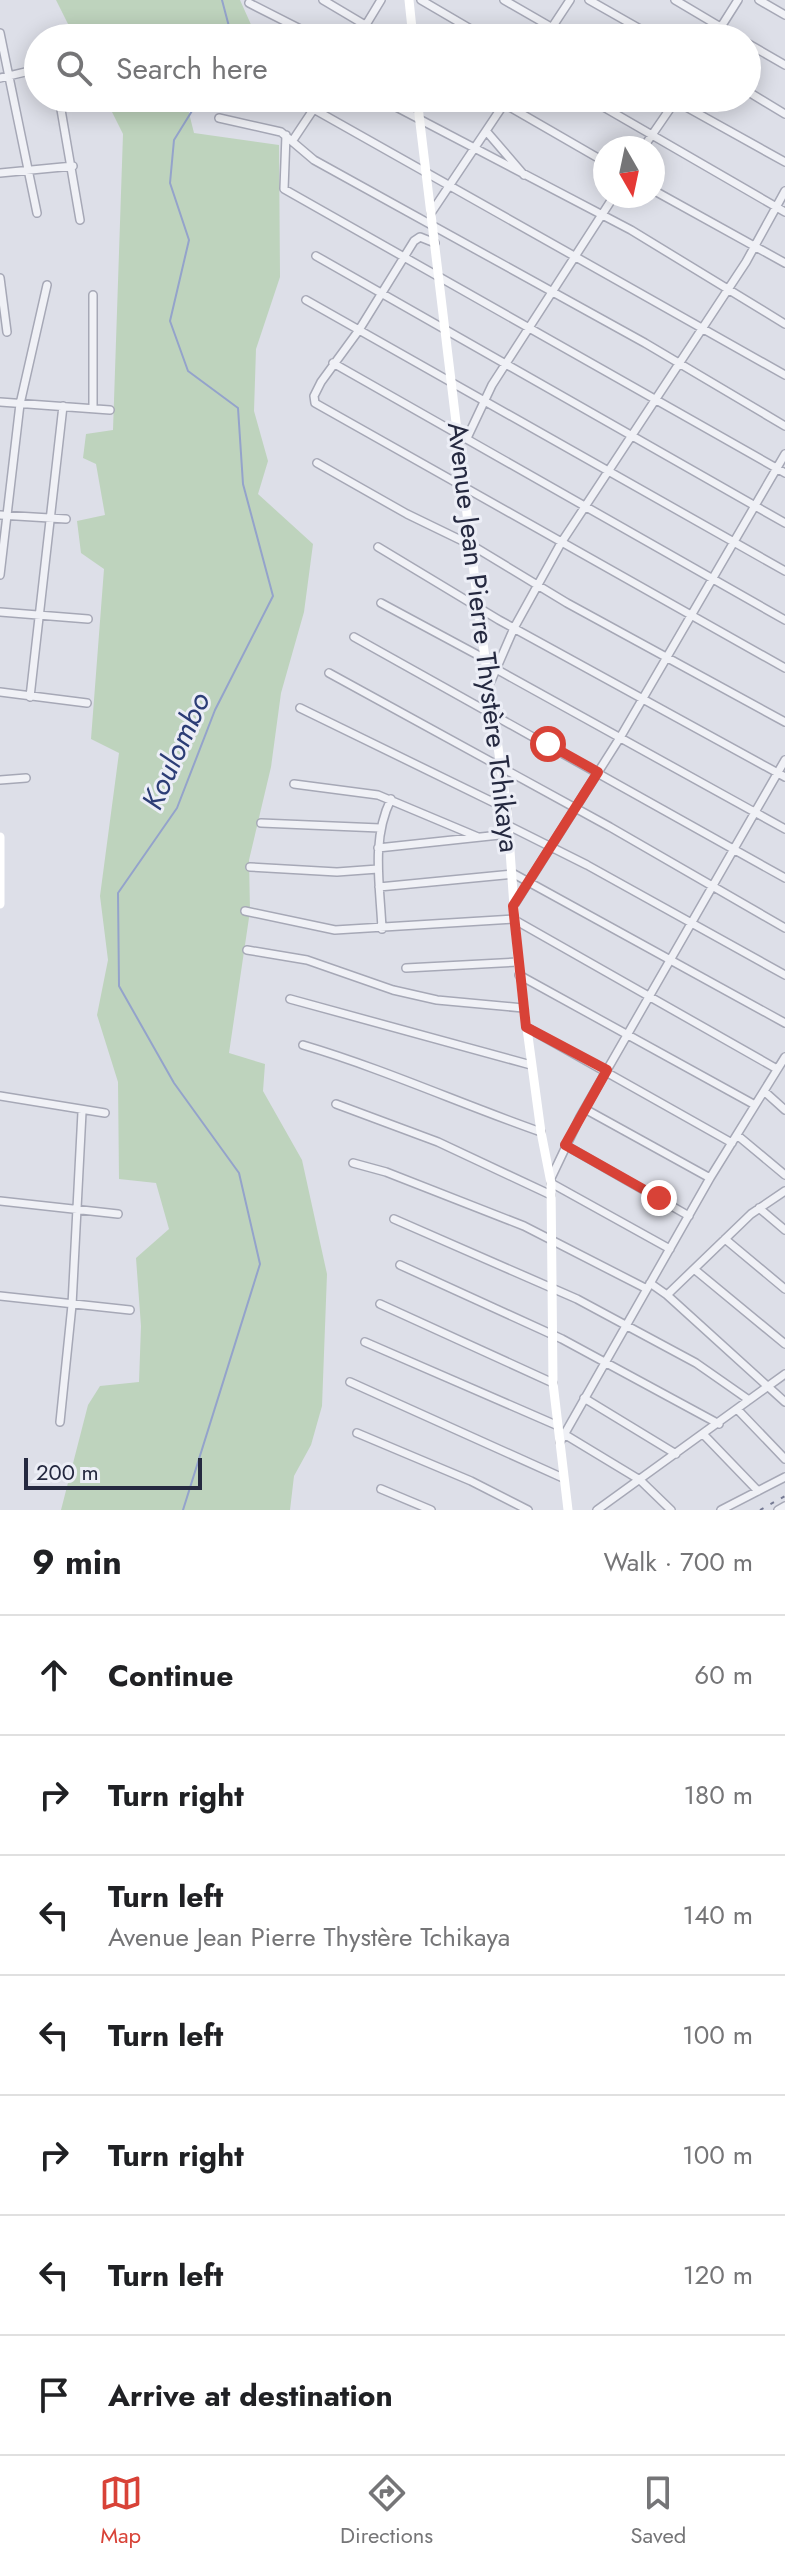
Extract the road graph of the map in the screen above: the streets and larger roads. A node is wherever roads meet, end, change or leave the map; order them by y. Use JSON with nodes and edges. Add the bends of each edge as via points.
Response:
{"nodes":[{"id":1,"x":323,"y":0,"type":"edge"},
{"id":2,"x":381,"y":0,"type":"edge"},
{"id":3,"x":409,"y":0,"type":"edge"},
{"id":4,"x":421,"y":0,"type":"edge"},
{"id":5,"x":504,"y":0,"type":"edge"},
{"id":6,"x":570,"y":0,"type":"edge"},
{"id":7,"x":589,"y":0,"type":"edge"},
{"id":8,"x":675,"y":0,"type":"edge"},
{"id":9,"x":738,"y":0,"type":"edge"},
{"id":10,"x":759,"y":0,"type":"edge"},
{"id":11,"x":249,"y":3,"type":"dead end"},
{"id":12,"x":785,"y":15,"type":"edge"},
{"id":13,"x":290,"y":24,"type":"edge"},
{"id":14,"x":363,"y":24,"type":"edge"},
{"id":15,"x":367,"y":24,"type":"edge"},
{"id":16,"x":412,"y":24,"type":"edge"},
{"id":17,"x":462,"y":24,"type":"edge"},
{"id":18,"x":547,"y":24,"type":"edge"},
{"id":19,"x":554,"y":24,"type":"edge"},
{"id":20,"x":631,"y":24,"type":"edge"},
{"id":21,"x":716,"y":24,"type":"edge"},
{"id":22,"x":723,"y":24,"type":"edge"},
{"id":23,"x":0,"y":33,"type":"edge"},
{"id":24,"x":761,"y":51,"type":"edge"},
{"id":25,"x":785,"y":65,"type":"edge"},
{"id":26,"x":24,"y":72,"type":"edge"},
{"id":27,"x":4,"y":77,"type":"edge"},
{"id":28,"x":761,"y":99,"type":"edge"},
{"id":29,"x":62,"y":112,"type":"edge"},
{"id":30,"x":312,"y":112,"type":"edge"},
{"id":31,"x":322,"y":112,"type":"edge"},
{"id":32,"x":405,"y":112,"type":"edge"},
{"id":33,"x":418,"y":112,"type":"edge"},
{"id":34,"x":499,"y":112,"type":"edge"},
{"id":35,"x":524,"y":112,"type":"edge"},
{"id":36,"x":612,"y":112,"type":"edge"},
{"id":37,"x":667,"y":112,"type":"edge"},
{"id":38,"x":697,"y":112,"type":"edge"},
{"id":39,"x":785,"y":114,"type":"edge"},
{"id":40,"x":219,"y":118,"type":"dead end"},
{"id":41,"x":418,"y":119,"type":"junction"},
{"id":42,"x":487,"y":132,"type":"junction"},
{"id":43,"x":653,"y":136,"type":"joint"},
{"id":44,"x":290,"y":138,"type":"junction"},
{"id":45,"x":665,"y":143,"type":"edge"},
{"id":46,"x":474,"y":150,"type":"junction"},
{"id":47,"x":593,"y":155,"type":"edge"},
{"id":48,"x":785,"y":162,"type":"edge"},
{"id":49,"x":73,"y":166,"type":"junction"},
{"id":50,"x":29,"y":171,"type":"junction"},
{"id":51,"x":0,"y":173,"type":"edge"},
{"id":52,"x":425,"y":173,"type":"junction"},
{"id":53,"x":524,"y":176,"type":"junction"},
{"id":54,"x":450,"y":186,"type":"junction"},
{"id":55,"x":785,"y":191,"type":"edge"},
{"id":56,"x":665,"y":196,"type":"edge"},
{"id":57,"x":776,"y":207,"type":"junction"},
{"id":58,"x":606,"y":208,"type":"edge"},
{"id":59,"x":785,"y":212,"type":"edge"},
{"id":60,"x":37,"y":213,"type":"dead end"},
{"id":61,"x":431,"y":213,"type":"junction"},
{"id":62,"x":601,"y":216,"type":"junction"},
{"id":63,"x":80,"y":220,"type":"dead end"},
{"id":64,"x":433,"y":224,"type":"junction"},
{"id":65,"x":435,"y":243,"type":"junction"},
{"id":66,"x":754,"y":243,"type":"junction"},
{"id":67,"x":316,"y":256,"type":"dead end"},
{"id":68,"x":575,"y":256,"type":"junction"},
{"id":69,"x":403,"y":257,"type":"junction"},
{"id":70,"x":785,"y":263,"type":"edge"},
{"id":71,"x":0,"y":278,"type":"edge"},
{"id":72,"x":439,"y":278,"type":"junction"},
{"id":73,"x":47,"y":285,"type":"dead end"},
{"id":74,"x":727,"y":287,"type":"junction"},
{"id":75,"x":552,"y":290,"type":"junction"},
{"id":76,"x":382,"y":293,"type":"junction"},
{"id":77,"x":93,"y":295,"type":"dead end"},
{"id":78,"x":306,"y":300,"type":"dead end"},
{"id":79,"x":785,"y":324,"type":"edge"},
{"id":80,"x":701,"y":326,"type":"junction"},
{"id":81,"x":530,"y":328,"type":"junction"},
{"id":82,"x":359,"y":330,"type":"junction"},
{"id":83,"x":446,"y":330,"type":"junction"},
{"id":84,"x":7,"y":332,"type":"dead end"},
{"id":85,"x":678,"y":362,"type":"junction"},
{"id":86,"x":333,"y":363,"type":"junction"},
{"id":87,"x":506,"y":363,"type":"junction"},
{"id":88,"x":785,"y":375,"type":"edge"},
{"id":89,"x":452,"y":379,"type":"junction"},
{"id":90,"x":485,"y":400,"type":"junction"},
{"id":91,"x":654,"y":400,"type":"junction"},
{"id":92,"x":0,"y":402,"type":"edge"},
{"id":93,"x":20,"y":404,"type":"junction"},
{"id":94,"x":63,"y":406,"type":"junction"},
{"id":95,"x":93,"y":408,"type":"junction"},
{"id":96,"x":110,"y":410,"type":"dead end"},
{"id":97,"x":785,"y":426,"type":"edge"},
{"id":98,"x":630,"y":434,"type":"junction"},
{"id":99,"x":463,"y":436,"type":"junction"},
{"id":100,"x":785,"y":454,"type":"edge"},
{"id":101,"x":317,"y":463,"type":"dead end"},
{"id":102,"x":777,"y":468,"type":"junction"},
{"id":103,"x":607,"y":471,"type":"junction"},
{"id":104,"x":785,"y":473,"type":"edge"},
{"id":105,"x":467,"y":491,"type":"junction"},
{"id":106,"x":754,"y":506,"type":"junction"},
{"id":107,"x":586,"y":508,"type":"junction"},
{"id":108,"x":3,"y":515,"type":"edge"},
{"id":109,"x":51,"y":519,"type":"junction"},
{"id":110,"x":66,"y":519,"type":"dead end"},
{"id":111,"x":785,"y":523,"type":"edge"},
{"id":112,"x":561,"y":543,"type":"junction"},
{"id":113,"x":734,"y":543,"type":"junction"},
{"id":114,"x":473,"y":546,"type":"junction"},
{"id":115,"x":378,"y":547,"type":"dead end"},
{"id":116,"x":785,"y":571,"type":"edge"},
{"id":117,"x":0,"y":575,"type":"edge"},
{"id":118,"x":713,"y":579,"type":"junction"},
{"id":119,"x":538,"y":585,"type":"junction"},
{"id":120,"x":381,"y":603,"type":"dead end"},
{"id":121,"x":479,"y":608,"type":"junction"},
{"id":122,"x":0,"y":612,"type":"edge"},
{"id":123,"x":39,"y":615,"type":"junction"},
{"id":124,"x":690,"y":616,"type":"junction"},
{"id":125,"x":88,"y":619,"type":"dead end"},
{"id":126,"x":785,"y":620,"type":"edge"},
{"id":127,"x":514,"y":628,"type":"junction"},
{"id":128,"x":354,"y":637,"type":"dead end"},
{"id":129,"x":666,"y":657,"type":"junction"},
{"id":130,"x":487,"y":660,"type":"junction"},
{"id":131,"x":785,"y":668,"type":"edge"},
{"id":132,"x":496,"y":669,"type":"junction"},
{"id":133,"x":329,"y":673,"type":"dead end"},
{"id":134,"x":491,"y":681,"type":"junction"},
{"id":135,"x":0,"y":692,"type":"edge"},
{"id":136,"x":30,"y":697,"type":"junction"},
{"id":137,"x":642,"y":699,"type":"junction"},
{"id":138,"x":87,"y":703,"type":"dead end"},
{"id":139,"x":300,"y":708,"type":"dead end"},
{"id":140,"x":494,"y":714,"type":"junction"},
{"id":141,"x":785,"y":722,"type":"edge"},
{"id":142,"x":621,"y":736,"type":"junction"},
{"id":143,"x":785,"y":760,"type":"edge"},
{"id":144,"x":502,"y":767,"type":"junction"},
{"id":145,"x":598,"y":772,"type":"junction"},
{"id":146,"x":781,"y":774,"type":"edge"},
{"id":147,"x":26,"y":778,"type":"dead end"},
{"id":148,"x":0,"y":780,"type":"edge"},
{"id":149,"x":294,"y":784,"type":"dead end"},
{"id":150,"x":391,"y":799,"type":"junction"},
{"id":151,"x":575,"y":808,"type":"junction"},
{"id":152,"x":507,"y":809,"type":"junction"},
{"id":153,"x":754,"y":812,"type":"junction"},
{"id":154,"x":261,"y":823,"type":"dead end"},
{"id":155,"x":380,"y":828,"type":"junction"},
{"id":156,"x":785,"y":829,"type":"edge"},
{"id":157,"x":509,"y":830,"type":"junction"},
{"id":158,"x":0,"y":837,"type":"edge"},
{"id":159,"x":478,"y":837,"type":"junction"},
{"id":160,"x":378,"y":848,"type":"junction"},
{"id":161,"x":553,"y":848,"type":"junction"},
{"id":162,"x":734,"y":849,"type":"junction"},
{"id":163,"x":250,"y":867,"type":"dead end"},
{"id":164,"x":378,"y":869,"type":"junction"},
{"id":165,"x":514,"y":874,"type":"junction"},
{"id":166,"x":785,"y":878,"type":"edge"},
{"id":167,"x":531,"y":882,"type":"junction"},
{"id":168,"x":713,"y":886,"type":"junction"},
{"id":169,"x":379,"y":887,"type":"junction"},
{"id":170,"x":0,"y":904,"type":"edge"},
{"id":171,"x":513,"y":906,"type":"junction"},
{"id":172,"x":245,"y":911,"type":"dead end"},
{"id":173,"x":513,"y":919,"type":"junction"},
{"id":174,"x":691,"y":923,"type":"junction"},
{"id":175,"x":785,"y":928,"type":"edge"},
{"id":176,"x":382,"y":929,"type":"junction"},
{"id":177,"x":247,"y":950,"type":"dead end"},
{"id":178,"x":670,"y":960,"type":"junction"},
{"id":179,"x":518,"y":962,"type":"junction"},
{"id":180,"x":406,"y":968,"type":"dead end"},
{"id":181,"x":519,"y":975,"type":"junction"},
{"id":182,"x":785,"y":975,"type":"edge"},
{"id":183,"x":649,"y":998,"type":"junction"},
{"id":184,"x":290,"y":999,"type":"dead end"},
{"id":185,"x":523,"y":1008,"type":"junction"},
{"id":186,"x":785,"y":1023,"type":"edge"},
{"id":187,"x":526,"y":1027,"type":"junction"},
{"id":188,"x":627,"y":1034,"type":"junction"},
{"id":189,"x":303,"y":1045,"type":"dead end"},
{"id":190,"x":785,"y":1057,"type":"edge"},
{"id":191,"x":531,"y":1065,"type":"junction"},
{"id":192,"x":777,"y":1069,"type":"junction"},
{"id":193,"x":607,"y":1070,"type":"junction"},
{"id":194,"x":764,"y":1091,"type":"junction"},
{"id":195,"x":0,"y":1096,"type":"edge"},
{"id":196,"x":336,"y":1104,"type":"dead end"},
{"id":197,"x":755,"y":1105,"type":"junction"},
{"id":198,"x":585,"y":1109,"type":"junction"},
{"id":199,"x":785,"y":1110,"type":"edge"},
{"id":200,"x":82,"y":1112,"type":"junction"},
{"id":201,"x":105,"y":1113,"type":"dead end"},
{"id":202,"x":541,"y":1132,"type":"junction"},
{"id":203,"x":737,"y":1135,"type":"junction"},
{"id":204,"x":732,"y":1143,"type":"junction"},
{"id":205,"x":565,"y":1145,"type":"junction"},
{"id":206,"x":353,"y":1163,"type":"dead end"},
{"id":207,"x":785,"y":1175,"type":"edge"},
{"id":208,"x":710,"y":1178,"type":"junction"},
{"id":209,"x":551,"y":1181,"type":"junction"},
{"id":210,"x":785,"y":1191,"type":"edge"},
{"id":211,"x":551,"y":1195,"type":"junction"},
{"id":212,"x":0,"y":1201,"type":"edge"},
{"id":213,"x":76,"y":1208,"type":"junction"},
{"id":214,"x":759,"y":1208,"type":"junction"},
{"id":215,"x":118,"y":1214,"type":"dead end"},
{"id":216,"x":689,"y":1216,"type":"junction"},
{"id":217,"x":394,"y":1219,"type":"dead end"},
{"id":218,"x":785,"y":1230,"type":"edge"},
{"id":219,"x":552,"y":1238,"type":"junction"},
{"id":220,"x":725,"y":1239,"type":"junction"},
{"id":221,"x":670,"y":1249,"type":"junction"},
{"id":222,"x":400,"y":1265,"type":"dead end"},
{"id":223,"x":694,"y":1269,"type":"junction"},
{"id":224,"x":649,"y":1286,"type":"junction"},
{"id":225,"x":553,"y":1288,"type":"junction"},
{"id":226,"x":785,"y":1289,"type":"edge"},
{"id":227,"x":667,"y":1295,"type":"junction"},
{"id":228,"x":0,"y":1296,"type":"edge"},
{"id":229,"x":380,"y":1304,"type":"dead end"},
{"id":230,"x":72,"y":1305,"type":"junction"},
{"id":231,"x":130,"y":1310,"type":"dead end"},
{"id":232,"x":627,"y":1325,"type":"junction"},
{"id":233,"x":553,"y":1335,"type":"junction"},
{"id":234,"x":365,"y":1342,"type":"dead end"},
{"id":235,"x":785,"y":1344,"type":"edge"},
{"id":236,"x":605,"y":1363,"type":"junction"},
{"id":237,"x":785,"y":1374,"type":"edge"},
{"id":238,"x":350,"y":1382,"type":"dead end"},
{"id":239,"x":553,"y":1383,"type":"junction"},
{"id":240,"x":768,"y":1386,"type":"junction"},
{"id":241,"x":584,"y":1398,"type":"junction"},
{"id":242,"x":749,"y":1400,"type":"junction"},
{"id":243,"x":785,"y":1402,"type":"edge"},
{"id":244,"x":737,"y":1409,"type":"junction"},
{"id":245,"x":60,"y":1422,"type":"dead end"},
{"id":246,"x":719,"y":1424,"type":"junction"},
{"id":247,"x":556,"y":1425,"type":"junction"},
{"id":248,"x":357,"y":1433,"type":"dead end"},
{"id":249,"x":704,"y":1435,"type":"junction"},
{"id":250,"x":561,"y":1439,"type":"junction"},
{"id":251,"x":676,"y":1454,"type":"junction"},
{"id":252,"x":785,"y":1459,"type":"edge"},
{"id":253,"x":785,"y":1477,"type":"edge"},
{"id":254,"x":563,"y":1478,"type":"junction"},
{"id":255,"x":640,"y":1480,"type":"junction"},
{"id":256,"x":381,"y":1489,"type":"dead end"},
{"id":257,"x":758,"y":1491,"type":"junction"},
{"id":258,"x":785,"y":1506,"type":"edge"},
{"id":259,"x":608,"y":1507,"type":"edge"},
{"id":260,"x":431,"y":1510,"type":"edge"},
{"id":261,"x":528,"y":1510,"type":"edge"},
{"id":262,"x":568,"y":1510,"type":"edge"},
{"id":263,"x":597,"y":1510,"type":"edge"},
{"id":264,"x":671,"y":1510,"type":"edge"},
{"id":265,"x":721,"y":1510,"type":"edge"},
{"id":266,"x":778,"y":1510,"type":"edge"}],
"edges":[{"from":1,"to":14,"type":"street"},
{"from":2,"to":15,"type":"street"},
{"from":3,"to":16,"type":"street"},
{"from":4,"to":17,"type":"street"},
{"from":5,"to":18,"type":"street"},
{"from":6,"to":19,"type":"street"},
{"from":7,"to":20,"type":"street"},
{"from":8,"to":21,"type":"street"},
{"from":9,"to":22,"type":"street"},
{"from":10,"to":12,"type":"street"},
{"from":11,"to":13,"type":"street"},
{"from":23,"to":27,"type":"street"},
{"from":24,"to":25,"type":"street"},
{"from":26,"to":27,"type":"street"},
{"from":27,"to":50,"type":"street"},
{"from":28,"to":39,"type":"street"},
{"from":29,"to":49,"type":"street"},
{"from":30,"to":44,"type":"street"},
{"from":31,"to":52,"type":"street"},
{"from":32,"to":41,"type":"street"},
{"from":33,"to":41,"type":"street","name":"Avenue Jean Pierre Thystère Tchikaya"},
{"from":34,"to":42,"type":"street"},
{"from":35,"to":47,"type":"street"},
{"from":36,"to":43,"type":"street"},
{"from":37,"to":43,"type":"street"},
{"from":38,"to":48,"type":"street"},
{"from":40,"to":44,"type":"street"},
{"from":41,"to":46,"type":"street"},
{"from":41,"to":52,"type":"street","name":"Avenue Jean Pierre Thystère Tchikaya"},
{"from":42,"to":46,"type":"street"},
{"from":42,"to":53,"type":"street"},
{"from":44,"to":64,"type":"street","via":[[314,160]]},
{"from":44,"to":69,"type":"street","via":[[283,187]]},
{"from":45,"to":57,"type":"street"},
{"from":46,"to":53,"type":"street"},
{"from":46,"to":54,"type":"street"},
{"from":49,"to":50,"type":"street"},
{"from":49,"to":63,"type":"street"},
{"from":50,"to":51,"type":"street"},
{"from":50,"to":60,"type":"street"},
{"from":52,"to":54,"type":"street"},
{"from":52,"to":61,"type":"street","name":"Avenue Jean Pierre Thystère Tchikaya"},
{"from":53,"to":62,"type":"street"},
{"from":54,"to":61,"type":"street"},
{"from":54,"to":68,"type":"street"},
{"from":55,"to":57,"type":"street"},
{"from":56,"to":66,"type":"street"},
{"from":57,"to":59,"type":"street"},
{"from":57,"to":66,"type":"street"},
{"from":58,"to":62,"type":"street"},
{"from":61,"to":64,"type":"street","name":"Avenue Jean Pierre Thystère Tchikaya"},
{"from":62,"to":68,"type":"street"},
{"from":62,"to":74,"type":"street"},
{"from":64,"to":65,"type":"street","name":"Avenue Jean Pierre Thystère Tchikaya"},
{"from":64,"to":75,"type":"street"},
{"from":65,"to":69,"type":"street","via":[[417,238]]},
{"from":65,"to":72,"type":"street","name":"Avenue Jean Pierre Thystère Tchikaya"},
{"from":66,"to":70,"type":"street"},
{"from":66,"to":74,"type":"street"},
{"from":67,"to":76,"type":"street"},
{"from":68,"to":75,"type":"street"},
{"from":68,"to":80,"type":"street"},
{"from":69,"to":72,"type":"street"},
{"from":69,"to":76,"type":"street"},
{"from":71,"to":84,"type":"street"},
{"from":72,"to":81,"type":"street"},
{"from":72,"to":83,"type":"street","name":"Avenue Jean Pierre Thystère Tchikaya"},
{"from":73,"to":93,"type":"street"},
{"from":74,"to":79,"type":"street"},
{"from":74,"to":80,"type":"street"},
{"from":75,"to":81,"type":"street"},
{"from":75,"to":85,"type":"street"},
{"from":76,"to":82,"type":"street"},
{"from":76,"to":83,"type":"street"},
{"from":77,"to":95,"type":"street"},
{"from":78,"to":82,"type":"street"},
{"from":80,"to":85,"type":"street"},
{"from":80,"to":88,"type":"street"},
{"from":81,"to":87,"type":"street"},
{"from":81,"to":91,"type":"street"},
{"from":82,"to":86,"type":"street"},
{"from":82,"to":89,"type":"street"},
{"from":83,"to":87,"type":"street"},
{"from":83,"to":89,"type":"street","name":"Avenue Jean Pierre Thystère Tchikaya"},
{"from":85,"to":91,"type":"street"},
{"from":85,"to":97,"type":"street"},
{"from":86,"to":99,"type":"street"},
{"from":86,"to":105,"type":"street","via":[[315,392],[315,403]]},
{"from":87,"to":90,"type":"street"},
{"from":87,"to":98,"type":"street"},
{"from":89,"to":90,"type":"street"},
{"from":89,"to":99,"type":"street","name":"Avenue Jean Pierre Thystère Tchikaya"},
{"from":90,"to":99,"type":"street"},
{"from":90,"to":103,"type":"street"},
{"from":91,"to":98,"type":"street"},
{"from":91,"to":102,"type":"street"},
{"from":92,"to":93,"type":"street"},
{"from":93,"to":94,"type":"street"},
{"from":93,"to":108,"type":"street"},
{"from":94,"to":95,"type":"street"},
{"from":94,"to":109,"type":"street"},
{"from":95,"to":96,"type":"street"},
{"from":98,"to":103,"type":"street"},
{"from":98,"to":106,"type":"street"},
{"from":99,"to":105,"type":"street","name":"Avenue Jean Pierre Thystère Tchikaya"},
{"from":99,"to":107,"type":"street"},
{"from":100,"to":102,"type":"street"},
{"from":101,"to":114,"type":"street"},
{"from":102,"to":104,"type":"street"},
{"from":102,"to":106,"type":"street"},
{"from":103,"to":107,"type":"street"},
{"from":103,"to":113,"type":"street"},
{"from":105,"to":112,"type":"street"},
{"from":105,"to":114,"type":"street","name":"Avenue Jean Pierre Thystère Tchikaya"},
{"from":106,"to":111,"type":"street"},
{"from":106,"to":113,"type":"street"},
{"from":107,"to":112,"type":"street"},
{"from":107,"to":118,"type":"street"},
{"from":108,"to":109,"type":"street"},
{"from":108,"to":117,"type":"street"},
{"from":109,"to":110,"type":"street"},
{"from":109,"to":123,"type":"street"},
{"from":112,"to":119,"type":"street"},
{"from":112,"to":124,"type":"street"},
{"from":113,"to":116,"type":"street"},
{"from":113,"to":118,"type":"street"},
{"from":114,"to":119,"type":"street"},
{"from":114,"to":121,"type":"street","name":"Avenue Jean Pierre Thystère Tchikaya"},
{"from":115,"to":121,"type":"street"},
{"from":118,"to":124,"type":"street"},
{"from":118,"to":126,"type":"street"},
{"from":119,"to":127,"type":"street"},
{"from":119,"to":129,"type":"street"},
{"from":120,"to":130,"type":"street"},
{"from":121,"to":127,"type":"street"},
{"from":121,"to":130,"type":"street","name":"Avenue Jean Pierre Thystère Tchikaya"},
{"from":122,"to":123,"type":"street"},
{"from":123,"to":125,"type":"street"},
{"from":123,"to":136,"type":"street"},
{"from":124,"to":129,"type":"street"},
{"from":124,"to":131,"type":"street"},
{"from":127,"to":132,"type":"street"},
{"from":127,"to":137,"type":"street"},
{"from":128,"to":140,"type":"street"},
{"from":129,"to":137,"type":"street"},
{"from":129,"to":141,"type":"street"},
{"from":130,"to":134,"type":"street","name":"Avenue Jean Pierre Thystère Tchikaya"},
{"from":132,"to":134,"type":"street"},
{"from":132,"to":142,"type":"street"},
{"from":133,"to":144,"type":"street"},
{"from":134,"to":140,"type":"street","name":"Avenue Jean Pierre Thystère Tchikaya"},
{"from":135,"to":136,"type":"street"},
{"from":136,"to":138,"type":"street"},
{"from":137,"to":142,"type":"street"},
{"from":137,"to":146,"type":"street"},
{"from":139,"to":152,"type":"street"},
{"from":140,"to":144,"type":"street","name":"Avenue Jean Pierre Thystère Tchikaya"},
{"from":140,"to":145,"type":"street"},
{"from":142,"to":145,"type":"street"},
{"from":142,"to":153,"type":"street"},
{"from":143,"to":146,"type":"street"},
{"from":144,"to":151,"type":"street"},
{"from":144,"to":152,"type":"street","name":"Avenue Jean Pierre Thystère Tchikaya"},
{"from":145,"to":151,"type":"street"},
{"from":145,"to":162,"type":"street"},
{"from":146,"to":153,"type":"street"},
{"from":147,"to":148,"type":"street"},
{"from":149,"to":150,"type":"street"},
{"from":150,"to":155,"type":"street"},
{"from":150,"to":159,"type":"street"},
{"from":151,"to":161,"type":"street"},
{"from":151,"to":168,"type":"street"},
{"from":152,"to":157,"type":"street","name":"Avenue Jean Pierre Thystère Tchikaya"},
{"from":153,"to":156,"type":"street"},
{"from":153,"to":162,"type":"street"},
{"from":154,"to":155,"type":"street"},
{"from":155,"to":160,"type":"street"},
{"from":157,"to":159,"type":"street"},
{"from":157,"to":161,"type":"street"},
{"from":157,"to":165,"type":"street","name":"Avenue Jean Pierre Thystère Tchikaya"},
{"from":158,"to":170,"type":"street"},
{"from":159,"to":160,"type":"street"},
{"from":160,"to":164,"type":"street"},
{"from":161,"to":167,"type":"street"},
{"from":161,"to":174,"type":"street"},
{"from":162,"to":166,"type":"street"},
{"from":162,"to":168,"type":"street"},
{"from":163,"to":164,"type":"street"},
{"from":164,"to":169,"type":"street"},
{"from":165,"to":167,"type":"street"},
{"from":165,"to":169,"type":"street"},
{"from":165,"to":171,"type":"street","name":"Avenue Jean Pierre Thystère Tchikaya"},
{"from":167,"to":171,"type":"street"},
{"from":167,"to":178,"type":"street"},
{"from":168,"to":174,"type":"street"},
{"from":168,"to":175,"type":"street"},
{"from":169,"to":176,"type":"street"},
{"from":171,"to":173,"type":"street","name":"Avenue Jean Pierre Thystère Tchikaya"},
{"from":172,"to":176,"type":"street","via":[[326,929]]},
{"from":173,"to":176,"type":"street"},
{"from":173,"to":179,"type":"street","name":"Avenue Jean Pierre Thystère Tchikaya"},
{"from":173,"to":183,"type":"street"},
{"from":174,"to":178,"type":"street"},
{"from":174,"to":182,"type":"street"},
{"from":177,"to":185,"type":"street","via":[[307,960],[437,1000]]},
{"from":178,"to":183,"type":"street"},
{"from":178,"to":186,"type":"street"},
{"from":179,"to":180,"type":"street"},
{"from":179,"to":181,"type":"street","name":"Avenue Jean Pierre Thystère Tchikaya"},
{"from":181,"to":185,"type":"street","name":"Avenue Jean Pierre Thystère Tchikaya"},
{"from":181,"to":188,"type":"street"},
{"from":183,"to":188,"type":"street"},
{"from":183,"to":192,"type":"street"},
{"from":184,"to":191,"type":"street"},
{"from":185,"to":187,"type":"street","name":"Avenue Jean Pierre Thystère Tchikaya"},
{"from":187,"to":191,"type":"street","name":"Avenue Jean Pierre Thystère Tchikaya"},
{"from":187,"to":193,"type":"street"},
{"from":188,"to":193,"type":"street"},
{"from":188,"to":197,"type":"street"},
{"from":189,"to":202,"type":"street"},
{"from":190,"to":192,"type":"street"},
{"from":191,"to":202,"type":"street","name":"Avenue Jean Pierre Thystère Tchikaya"},
{"from":192,"to":194,"type":"street"},
{"from":193,"to":198,"type":"street"},
{"from":193,"to":204,"type":"street"},
{"from":194,"to":197,"type":"street"},
{"from":194,"to":199,"type":"street"},
{"from":195,"to":200,"type":"street"},
{"from":196,"to":211,"type":"street","via":[[438,1142]]},
{"from":197,"to":203,"type":"street"},
{"from":198,"to":205,"type":"street"},
{"from":198,"to":208,"type":"street"},
{"from":200,"to":201,"type":"street"},
{"from":200,"to":213,"type":"street"},
{"from":202,"to":209,"type":"street","name":"Avenue Jean Pierre Thystère Tchikaya"},
{"from":203,"to":204,"type":"street"},
{"from":203,"to":207,"type":"street"},
{"from":204,"to":208,"type":"street"},
{"from":205,"to":209,"type":"street"},
{"from":205,"to":216,"type":"street"},
{"from":206,"to":219,"type":"street"},
{"from":208,"to":216,"type":"street"},
{"from":209,"to":211,"type":"street","name":"Avenue Jean Pierre Thystère Tchikaya"},
{"from":209,"to":221,"type":"street"},
{"from":210,"to":214,"type":"street"},
{"from":211,"to":219,"type":"street","name":"Avenue Jean Pierre Thystère Tchikaya"},
{"from":212,"to":213,"type":"street"},
{"from":213,"to":215,"type":"street"},
{"from":213,"to":230,"type":"street"},
{"from":214,"to":218,"type":"street"},
{"from":214,"to":220,"type":"street"},
{"from":216,"to":221,"type":"street"},
{"from":217,"to":225,"type":"street"},
{"from":219,"to":224,"type":"street"},
{"from":219,"to":225,"type":"street","name":"Avenue Jean Pierre Thystère Tchikaya"},
{"from":220,"to":223,"type":"street"},
{"from":220,"to":226,"type":"street"},
{"from":221,"to":224,"type":"street"},
{"from":222,"to":233,"type":"street"},
{"from":223,"to":227,"type":"street"},
{"from":223,"to":235,"type":"street"},
{"from":224,"to":227,"type":"street"},
{"from":224,"to":232,"type":"street"},
{"from":225,"to":232,"type":"street"},
{"from":225,"to":233,"type":"street","name":"Avenue Jean Pierre Thystère Tchikaya"},
{"from":227,"to":240,"type":"street"},
{"from":228,"to":230,"type":"street"},
{"from":229,"to":239,"type":"street"},
{"from":230,"to":231,"type":"street"},
{"from":230,"to":245,"type":"street"},
{"from":232,"to":236,"type":"street"},
{"from":232,"to":242,"type":"street"},
{"from":233,"to":236,"type":"street"},
{"from":233,"to":239,"type":"street","name":"Avenue Jean Pierre Thystère Tchikaya"},
{"from":234,"to":247,"type":"street"},
{"from":236,"to":241,"type":"street"},
{"from":236,"to":246,"type":"street"},
{"from":237,"to":240,"type":"street"},
{"from":238,"to":254,"type":"street"},
{"from":239,"to":247,"type":"street","name":"Avenue Jean Pierre Thystère Tchikaya"},
{"from":240,"to":242,"type":"street"},
{"from":240,"to":243,"type":"street"},
{"from":241,"to":250,"type":"street"},
{"from":241,"to":251,"type":"street"},
{"from":242,"to":244,"type":"street"},
{"from":244,"to":246,"type":"street"},
{"from":244,"to":252,"type":"street"},
{"from":246,"to":249,"type":"street"},
{"from":247,"to":250,"type":"street","name":"Avenue Jean Pierre Thystère Tchikaya"},
{"from":248,"to":261,"type":"street"},
{"from":249,"to":251,"type":"street"},
{"from":249,"to":257,"type":"street"},
{"from":250,"to":254,"type":"street","name":"Avenue Jean Pierre Thystère Tchikaya"},
{"from":250,"to":255,"type":"street"},
{"from":251,"to":255,"type":"street"},
{"from":253,"to":257,"type":"street"},
{"from":254,"to":262,"type":"street","name":"Avenue Jean Pierre Thystère Tchikaya"},
{"from":255,"to":259,"type":"street"},
{"from":255,"to":264,"type":"street"},
{"from":256,"to":260,"type":"street"},
{"from":257,"to":265,"type":"street"},
{"from":258,"to":266,"type":"street"},
{"from":259,"to":263,"type":"street"}]}
